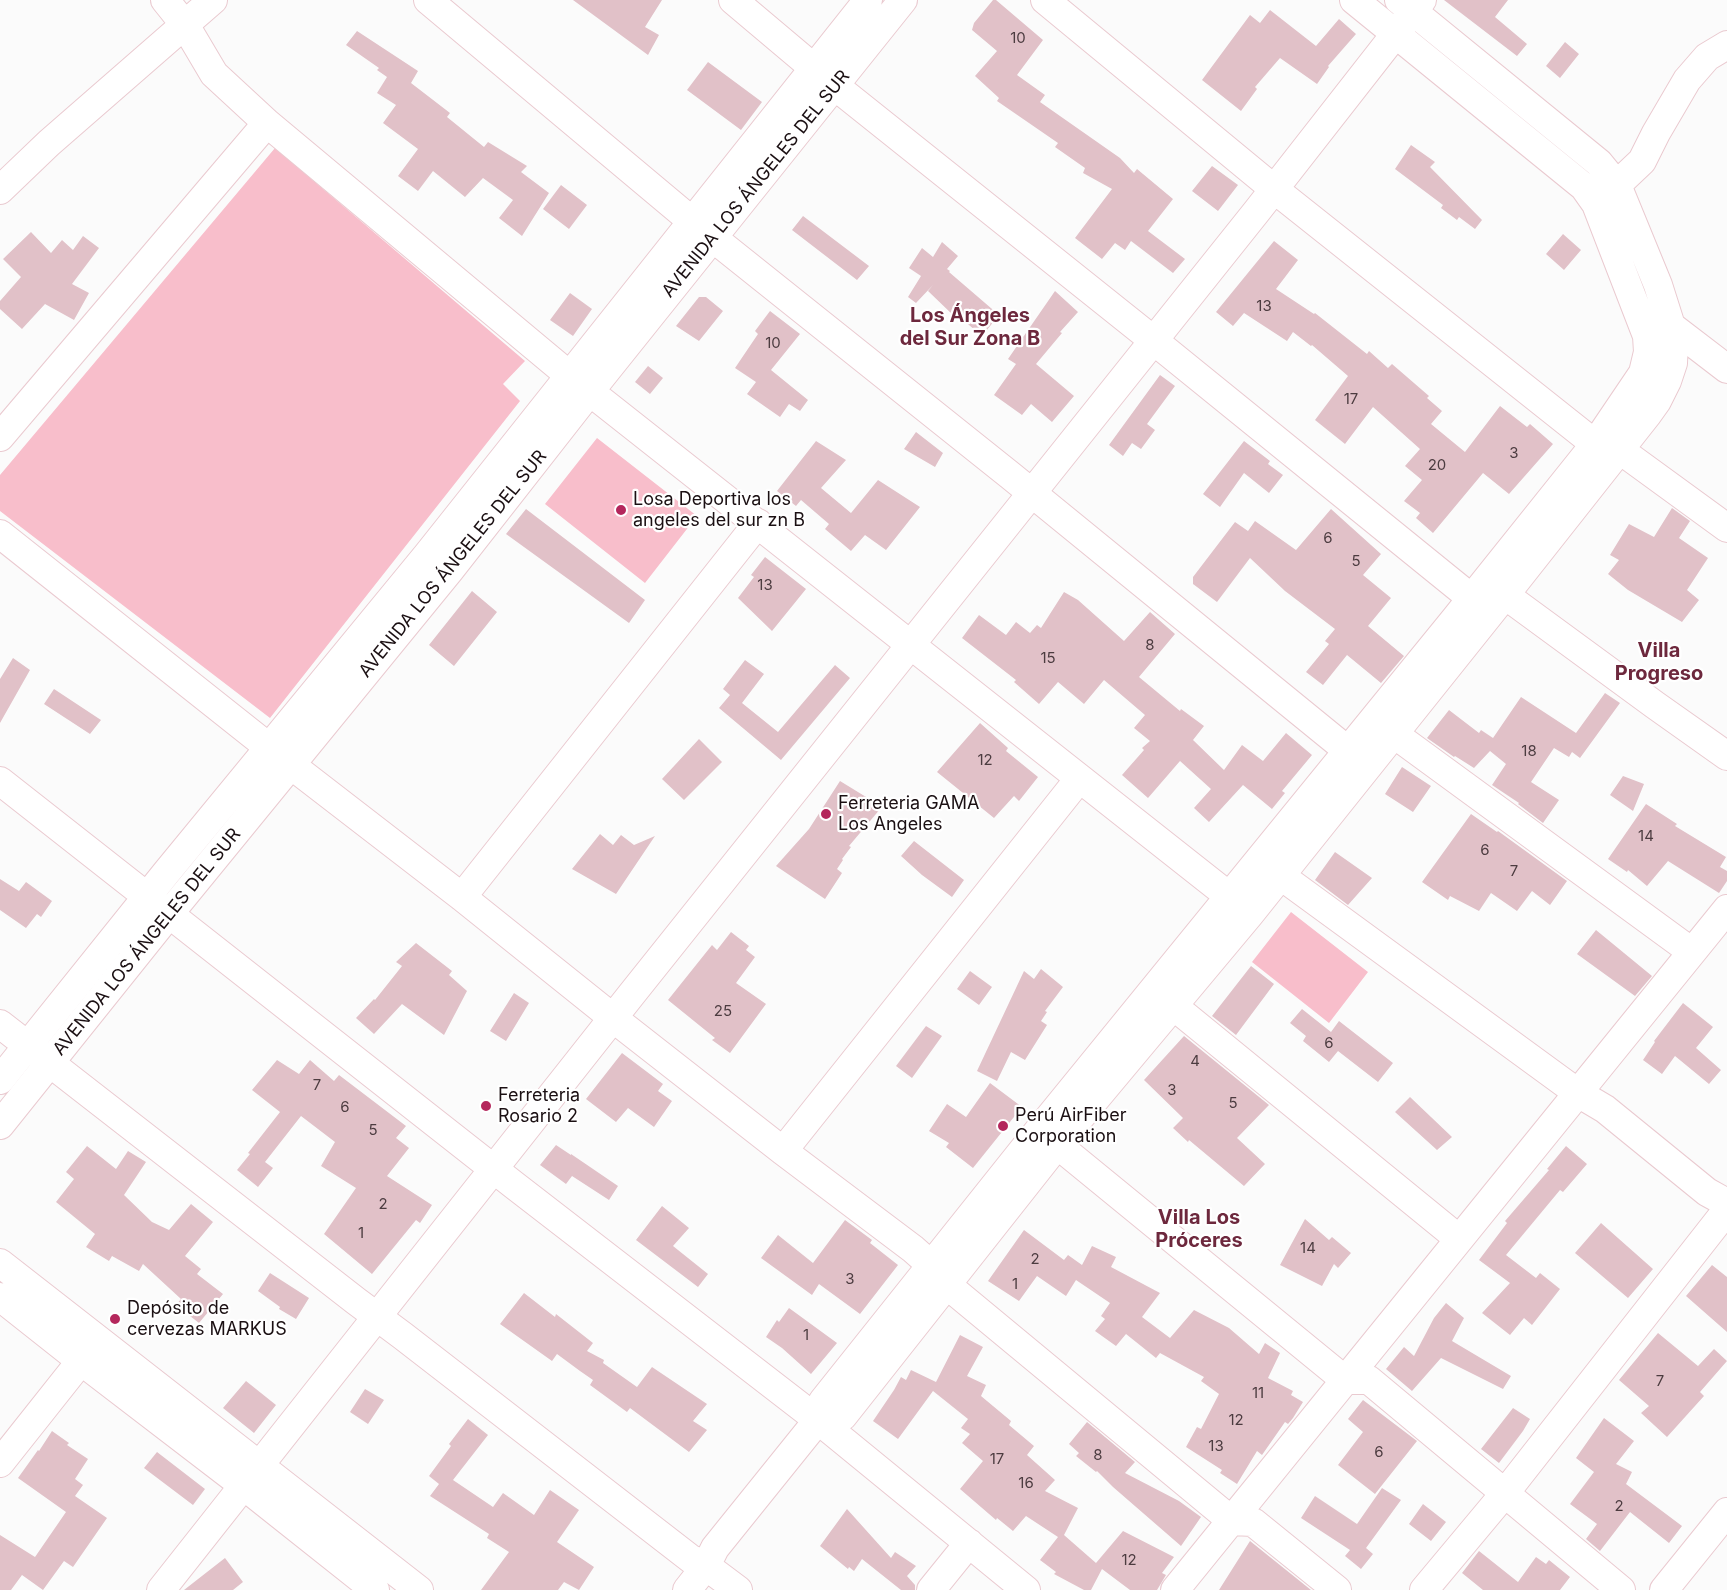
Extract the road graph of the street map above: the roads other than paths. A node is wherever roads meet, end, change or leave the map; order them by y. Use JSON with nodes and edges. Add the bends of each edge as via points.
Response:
{"nodes":[{"id":1,"x":165,"y":0,"type":"edge"},
{"id":2,"x":213,"y":0,"type":"edge"},
{"id":3,"x":428,"y":0,"type":"edge"},
{"id":4,"x":733,"y":0,"type":"edge"},
{"id":5,"x":868,"y":0,"type":"edge"},
{"id":6,"x":903,"y":0,"type":"edge"},
{"id":7,"x":1045,"y":0,"type":"edge"},
{"id":8,"x":1354,"y":0,"type":"edge"},
{"id":9,"x":1408,"y":11,"type":"edge"},
{"id":10,"x":185,"y":25,"type":"junction"},
{"id":11,"x":1727,"y":45,"type":"edge"},
{"id":12,"x":824,"y":77,"type":"junction"},
{"id":13,"x":267,"y":123,"type":"junction"},
{"id":14,"x":1617,"y":185,"type":"junction"},
{"id":15,"x":1274,"y":189,"type":"junction"},
{"id":16,"x":0,"y":190,"type":"edge"},
{"id":17,"x":1596,"y":204,"type":"junction"},
{"id":18,"x":703,"y":230,"type":"junction"},
{"id":19,"x":1671,"y":326,"type":"junction"},
{"id":20,"x":1153,"y":340,"type":"junction"},
{"id":21,"x":1727,"y":369,"type":"edge"},
{"id":22,"x":580,"y":383,"type":"junction"},
{"id":23,"x":0,"y":437,"type":"edge"},
{"id":24,"x":1607,"y":447,"type":"junction"},
{"id":25,"x":1032,"y":494,"type":"junction"},
{"id":26,"x":758,"y":523,"type":"junction"},
{"id":27,"x":1727,"y":528,"type":"edge"},
{"id":28,"x":0,"y":534,"type":"edge"},
{"id":29,"x":1489,"y":602,"type":"junction"},
{"id":30,"x":910,"y":644,"type":"junction"},
{"id":31,"x":1394,"y":734,"type":"junction"},
{"id":32,"x":1727,"y":756,"type":"edge"},
{"id":33,"x":280,"y":757,"type":"junction"},
{"id":34,"x":1358,"y":759,"type":"junction"},
{"id":35,"x":1079,"y":779,"type":"junction"},
{"id":36,"x":0,"y":781,"type":"edge"},
{"id":37,"x":1281,"y":876,"type":"junction"},
{"id":38,"x":147,"y":897,"type":"junction"},
{"id":39,"x":462,"y":897,"type":"junction"},
{"id":40,"x":1239,"y":905,"type":"junction"},
{"id":41,"x":1727,"y":909,"type":"edge"},
{"id":42,"x":169,"y":914,"type":"junction"},
{"id":43,"x":1692,"y":952,"type":"junction"},
{"id":44,"x":1163,"y":998,"type":"junction"},
{"id":45,"x":613,"y":1018,"type":"junction"},
{"id":46,"x":0,"y":1024,"type":"edge"},
{"id":47,"x":28,"y":1045,"type":"junction"},
{"id":48,"x":49,"y":1063,"type":"junction"},
{"id":49,"x":0,"y":1080,"type":"edge"},
{"id":50,"x":1578,"y":1093,"type":"junction"},
{"id":51,"x":0,"y":1125,"type":"edge"},
{"id":52,"x":1048,"y":1137,"type":"junction"},
{"id":53,"x":783,"y":1151,"type":"junction"},
{"id":54,"x":494,"y":1169,"type":"junction"},
{"id":55,"x":1727,"y":1203,"type":"edge"},
{"id":56,"x":1727,"y":1210,"type":"edge"},
{"id":57,"x":1459,"y":1239,"type":"junction"},
{"id":58,"x":0,"y":1263,"type":"edge"},
{"id":59,"x":939,"y":1275,"type":"junction"},
{"id":60,"x":0,"y":1297,"type":"edge"},
{"id":61,"x":378,"y":1316,"type":"junction"},
{"id":62,"x":99,"y":1340,"type":"junction"},
{"id":63,"x":81,"y":1361,"type":"junction"},
{"id":64,"x":1345,"y":1380,"type":"junction"},
{"id":65,"x":818,"y":1420,"type":"junction"},
{"id":66,"x":0,"y":1463,"type":"edge"},
{"id":67,"x":252,"y":1476,"type":"junction"},
{"id":68,"x":1505,"y":1492,"type":"junction"},
{"id":69,"x":1727,"y":1512,"type":"edge"},
{"id":70,"x":1232,"y":1521,"type":"junction"},
{"id":71,"x":969,"y":1543,"type":"junction"},
{"id":72,"x":706,"y":1566,"type":"junction"},
{"id":73,"x":161,"y":1590,"type":"edge"},
{"id":74,"x":375,"y":1590,"type":"edge"},
{"id":75,"x":419,"y":1590,"type":"edge"},
{"id":76,"x":687,"y":1590,"type":"edge"},
{"id":77,"x":738,"y":1590,"type":"edge"},
{"id":78,"x":931,"y":1590,"type":"edge"},
{"id":79,"x":1026,"y":1590,"type":"edge"},
{"id":80,"x":1175,"y":1590,"type":"edge"},
{"id":81,"x":1337,"y":1590,"type":"edge"},
{"id":82,"x":1424,"y":1590,"type":"edge"},
{"id":83,"x":1621,"y":1590,"type":"edge"},
{"id":84,"x":1664,"y":1590,"type":"edge"}],
"edges":[{"from":1,"to":10,"type":"street"},
{"from":2,"to":10,"type":"street"},
{"from":3,"to":18,"type":"street"},
{"from":4,"to":12,"type":"street"},
{"from":5,"to":12,"type":"street","name":"AVENIDA LOS ÁNGELES DEL SUR"},
{"from":6,"to":12,"type":"street","name":"AVENIDA LOS ÁNGELES DEL SUR"},
{"from":7,"to":15,"type":"street"},
{"from":8,"to":9,"type":"street"},
{"from":9,"to":14,"type":"street","via":[[1599,163]]},
{"from":9,"to":15,"type":"street"},
{"from":9,"to":17,"type":"street","via":[[1584,187]]},
{"from":10,"to":13,"type":"street","via":[[214,74]]},
{"from":10,"to":16,"type":"street"},
{"from":11,"to":14,"type":"street","via":[[1707,57],[1687,80],[1641,161]]},
{"from":12,"to":18,"type":"street","name":"AVENIDA LOS ÁNGELES DEL SUR"},
{"from":12,"to":20,"type":"street"},
{"from":13,"to":22,"type":"street"},
{"from":13,"to":23,"type":"street"},
{"from":14,"to":17,"type":"street"},
{"from":14,"to":19,"type":"street"},
{"from":15,"to":20,"type":"street"},
{"from":15,"to":24,"type":"street"},
{"from":17,"to":24,"type":"street","via":[[1641,316],[1648,352],[1643,373]]},
{"from":18,"to":22,"type":"street","name":"AVENIDA LOS ÁNGELES DEL SUR"},
{"from":18,"to":25,"type":"street"},
{"from":19,"to":21,"type":"street"},
{"from":19,"to":24,"type":"street","via":[[1673,363],[1657,402]]},
{"from":20,"to":25,"type":"street"},
{"from":20,"to":29,"type":"street"},
{"from":22,"to":26,"type":"street"},
{"from":22,"to":33,"type":"street","name":"AVENIDA LOS ÁNGELES DEL SUR","via":[[428,554]]},
{"from":24,"to":27,"type":"street"},
{"from":24,"to":29,"type":"street"},
{"from":25,"to":30,"type":"street"},
{"from":25,"to":34,"type":"street"},
{"from":26,"to":30,"type":"street"},
{"from":26,"to":39,"type":"street"},
{"from":28,"to":33,"type":"street"},
{"from":29,"to":31,"type":"street"},
{"from":29,"to":32,"type":"street","via":[[1655,705]]},
{"from":29,"to":34,"type":"street"},
{"from":30,"to":35,"type":"street"},
{"from":30,"to":45,"type":"street"},
{"from":31,"to":34,"type":"street"},
{"from":31,"to":43,"type":"street"},
{"from":33,"to":38,"type":"street"},
{"from":33,"to":39,"type":"street"},
{"from":33,"to":42,"type":"street","name":"AVENIDA LOS ÁNGELES DEL SUR"},
{"from":34,"to":37,"type":"street"},
{"from":34,"to":40,"type":"street"},
{"from":35,"to":40,"type":"street"},
{"from":35,"to":53,"type":"street"},
{"from":36,"to":38,"type":"street"},
{"from":37,"to":40,"type":"street"},
{"from":37,"to":50,"type":"street"},
{"from":38,"to":42,"type":"street"},
{"from":38,"to":47,"type":"street"},
{"from":39,"to":45,"type":"street"},
{"from":40,"to":44,"type":"street"},
{"from":41,"to":43,"type":"street"},
{"from":42,"to":48,"type":"street","name":"AVENIDA LOS ÁNGELES DEL SUR"},
{"from":42,"to":54,"type":"street"},
{"from":43,"to":50,"type":"street"},
{"from":44,"to":52,"type":"street"},
{"from":44,"to":57,"type":"street"},
{"from":45,"to":53,"type":"street"},
{"from":45,"to":54,"type":"street"},
{"from":46,"to":47,"type":"street"},
{"from":47,"to":48,"type":"street"},
{"from":47,"to":49,"type":"street"},
{"from":48,"to":51,"type":"street","name":"AVENIDA LOS ÁNGELES DEL SUR"},
{"from":48,"to":61,"type":"street"},
{"from":50,"to":55,"type":"street","via":[[1605,1109],[1707,1192]]},
{"from":50,"to":57,"type":"street"},
{"from":52,"to":59,"type":"street"},
{"from":52,"to":64,"type":"street"},
{"from":53,"to":59,"type":"street","via":[[913,1249]]},
{"from":54,"to":61,"type":"street"},
{"from":54,"to":65,"type":"street"},
{"from":56,"to":68,"type":"street"},
{"from":57,"to":64,"type":"street"},
{"from":58,"to":62,"type":"street"},
{"from":59,"to":65,"type":"street","via":[[823,1401]]},
{"from":59,"to":70,"type":"street"},
{"from":60,"to":63,"type":"street"},
{"from":61,"to":67,"type":"street"},
{"from":61,"to":72,"type":"street","via":[[691,1559]]},
{"from":62,"to":63,"type":"street"},
{"from":62,"to":67,"type":"street"},
{"from":63,"to":66,"type":"street"},
{"from":63,"to":67,"type":"street"},
{"from":64,"to":68,"type":"street","via":[[1369,1380]]},
{"from":64,"to":70,"type":"street"},
{"from":65,"to":71,"type":"street"},
{"from":65,"to":72,"type":"street","via":[[715,1548]]},
{"from":67,"to":73,"type":"street"},
{"from":67,"to":74,"type":"street"},
{"from":67,"to":75,"type":"street"},
{"from":68,"to":82,"type":"street"},
{"from":68,"to":83,"type":"street"},
{"from":69,"to":84,"type":"street"},
{"from":70,"to":80,"type":"street"},
{"from":70,"to":81,"type":"street","via":[[1253,1522]]},
{"from":71,"to":78,"type":"street"},
{"from":71,"to":79,"type":"street"},
{"from":72,"to":76,"type":"street"},
{"from":72,"to":77,"type":"street"}]}
